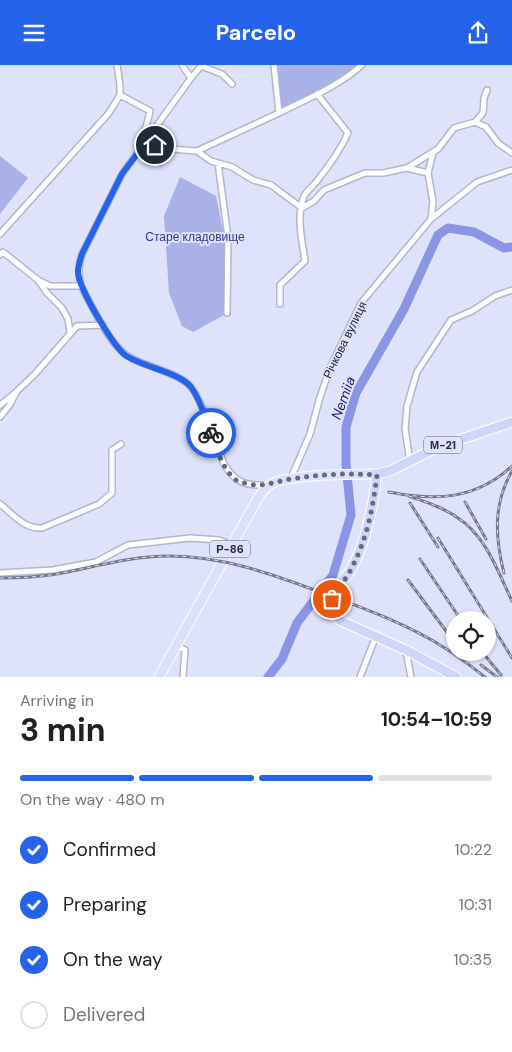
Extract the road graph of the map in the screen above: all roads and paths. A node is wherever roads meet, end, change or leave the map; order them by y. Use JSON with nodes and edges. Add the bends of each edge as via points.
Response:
{"nodes":[{"id":1,"x":117,"y":65,"type":"edge"},
{"id":2,"x":182,"y":65,"type":"edge"},
{"id":3,"x":274,"y":65,"type":"edge"},
{"id":4,"x":362,"y":65,"type":"edge"},
{"id":5,"x":202,"y":66,"type":"edge"},
{"id":6,"x":191,"y":78,"type":"junction"},
{"id":7,"x":232,"y":84,"type":"dead end"},
{"id":8,"x":487,"y":90,"type":"dead end"},
{"id":9,"x":317,"y":94,"type":"junction"},
{"id":10,"x":120,"y":95,"type":"junction"},
{"id":11,"x":279,"y":113,"type":"junction"},
{"id":12,"x":475,"y":122,"type":"junction"},
{"id":13,"x":140,"y":150,"type":"junction"},
{"id":14,"x":197,"y":151,"type":"junction"},
{"id":15,"x":433,"y":152,"type":"junction"},
{"id":16,"x":512,"y":153,"type":"edge"},
{"id":17,"x":218,"y":163,"type":"junction"},
{"id":18,"x":407,"y":168,"type":"junction"},
{"id":19,"x":512,"y":170,"type":"edge"},
{"id":20,"x":428,"y":173,"type":"junction"},
{"id":21,"x":302,"y":208,"type":"junction"},
{"id":22,"x":431,"y":219,"type":"junction"},
{"id":23,"x":0,"y":234,"type":"edge"},
{"id":24,"x":1,"y":252,"type":"edge"},
{"id":25,"x":38,"y":280,"type":"junction"},
{"id":26,"x":81,"y":286,"type":"junction"},
{"id":27,"x":512,"y":289,"type":"edge"},
{"id":28,"x":280,"y":304,"type":"dead end"},
{"id":29,"x":227,"y":313,"type":"dead end"},
{"id":30,"x":103,"y":325,"type":"junction"},
{"id":31,"x":70,"y":332,"type":"junction"},
{"id":32,"x":17,"y":391,"type":"junction"},
{"id":33,"x":0,"y":405,"type":"edge"},
{"id":34,"x":0,"y":417,"type":"edge"},
{"id":35,"x":512,"y":422,"type":"edge"},
{"id":36,"x":121,"y":444,"type":"dead end"},
{"id":37,"x":410,"y":461,"type":"junction"},
{"id":38,"x":377,"y":475,"type":"junction"},
{"id":39,"x":290,"y":479,"type":"junction"},
{"id":40,"x":268,"y":485,"type":"junction"},
{"id":41,"x":0,"y":504,"type":"edge"},
{"id":42,"x":232,"y":545,"type":"junction"},
{"id":43,"x":0,"y":573,"type":"edge"},
{"id":44,"x":376,"y":636,"type":"junction"},
{"id":45,"x":177,"y":646,"type":"junction"},
{"id":46,"x":406,"y":650,"type":"junction"},
{"id":47,"x":159,"y":677,"type":"edge"},
{"id":48,"x":183,"y":677,"type":"edge"},
{"id":49,"x":360,"y":677,"type":"edge"},
{"id":50,"x":411,"y":677,"type":"edge"},
{"id":51,"x":456,"y":677,"type":"edge"}],
"edges":[{"from":1,"to":10,"type":"street"},
{"from":2,"to":6,"type":"street"},
{"from":3,"to":11,"type":"street"},
{"from":4,"to":9,"type":"street"},
{"from":5,"to":6,"type":"street"},
{"from":5,"to":7,"type":"street","via":[[222,74]]},
{"from":6,"to":13,"type":"street"},
{"from":8,"to":12,"type":"street","via":[[483,113]]},
{"from":9,"to":11,"type":"street"},
{"from":9,"to":21,"type":"street","via":[[348,133],[342,147],[305,195]]},
{"from":10,"to":13,"type":"street","via":[[150,111]]},
{"from":10,"to":23,"type":"street","via":[[109,113]]},
{"from":11,"to":14,"type":"street"},
{"from":12,"to":15,"type":"street","via":[[454,128]]},
{"from":12,"to":16,"type":"street","via":[[486,127],[498,143]]},
{"from":13,"to":14,"type":"street","via":[[155,145]]},
{"from":13,"to":26,"type":"street","via":[[122,174],[82,254],[78,264]]},
{"from":14,"to":17,"type":"street"},
{"from":15,"to":18,"type":"street"},
{"from":15,"to":20,"type":"street"},
{"from":17,"to":21,"type":"street","via":[[271,185]]},
{"from":17,"to":29,"type":"street","via":[[228,237]]},
{"from":18,"to":20,"type":"street"},
{"from":18,"to":21,"type":"street","via":[[364,173],[324,190]]},
{"from":19,"to":22,"type":"street","name":"Річкова вулиця","via":[[477,182]]},
{"from":20,"to":22,"type":"street","via":[[433,202]]},
{"from":21,"to":28,"type":"street","via":[[301,237],[305,261],[280,285]]},
{"from":22,"to":39,"type":"street","name":"Річкова вулиця","via":[[361,303],[330,368],[310,434]]},
{"from":24,"to":25,"type":"street"},
{"from":25,"to":26,"type":"street","via":[[50,286]]},
{"from":25,"to":31,"type":"street","via":[[62,307]]},
{"from":26,"to":30,"type":"street"},
{"from":27,"to":37,"type":"street","via":[[451,320],[417,372],[407,406],[405,429]]},
{"from":30,"to":31,"type":"street","via":[[77,326]]},
{"from":30,"to":40,"type":"street","via":[[126,356],[191,387],[229,473],[238,481]]},
{"from":31,"to":32,"type":"street"},
{"from":32,"to":33,"type":"street"},
{"from":32,"to":34,"type":"street"},
{"from":35,"to":37,"type":"highway","number":"М-21","via":[[438,447]]},
{"from":36,"to":41,"type":"street","via":[[112,449],[112,493],[99,504],[42,528],[22,523]]},
{"from":37,"to":38,"type":"highway","number":"М-21"},
{"from":38,"to":39,"type":"main road","via":[[339,474]]},
{"from":38,"to":44,"type":"highway","via":[[373,507],[361,547],[331,603],[341,621]]},
{"from":39,"to":40,"type":"main road"},
{"from":40,"to":42,"type":"main road","number":"Р-86"},
{"from":42,"to":43,"type":"street","via":[[219,539],[190,537],[128,545],[96,562],[53,570]]},
{"from":42,"to":45,"type":"main road","number":"Р-86"},
{"from":44,"to":46,"type":"highway"},
{"from":44,"to":49,"type":"street"},
{"from":45,"to":47,"type":"main road","number":"Р-86"},
{"from":45,"to":48,"type":"street","via":[[185,650]]},
{"from":46,"to":50,"type":"street"},
{"from":46,"to":51,"type":"highway"}]}
